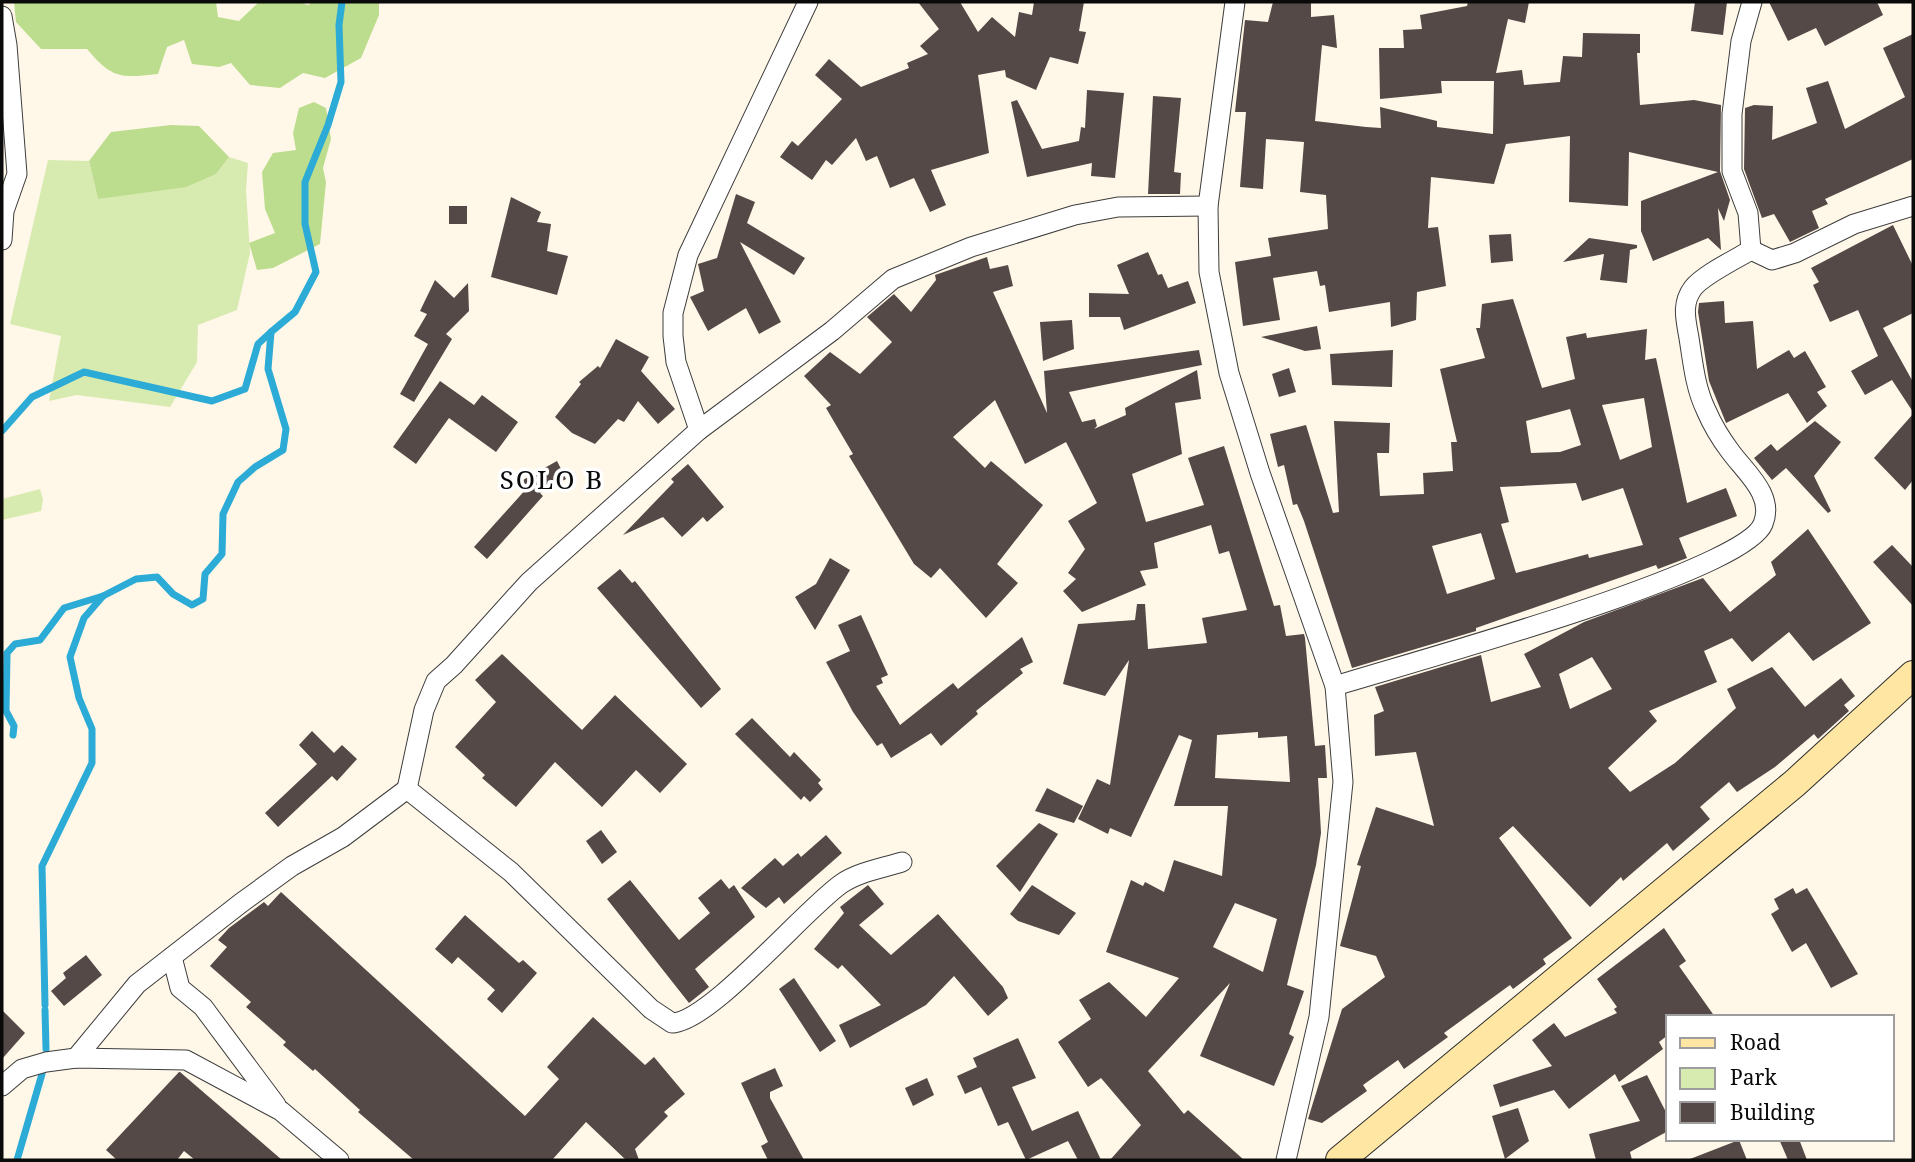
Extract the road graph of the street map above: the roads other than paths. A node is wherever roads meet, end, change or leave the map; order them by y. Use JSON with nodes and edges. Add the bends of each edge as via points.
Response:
{"nodes":[{"id":1,"x":808,"y":2,"type":"edge"},
{"id":2,"x":1235,"y":2,"type":"edge"},
{"id":3,"x":1752,"y":2,"type":"edge"},
{"id":4,"x":2,"y":16,"type":"edge"},
{"id":5,"x":1208,"y":206,"type":"junction"},
{"id":6,"x":1913,"y":206,"type":"edge"},
{"id":7,"x":2,"y":240,"type":"edge"},
{"id":8,"x":1751,"y":250,"type":"junction"},
{"id":9,"x":699,"y":430,"type":"junction"},
{"id":10,"x":1913,"y":675,"type":"edge"},
{"id":11,"x":1335,"y":685,"type":"junction"},
{"id":12,"x":407,"y":789,"type":"junction"},
{"id":13,"x":902,"y":862,"type":"dead end"},
{"id":14,"x":172,"y":957,"type":"junction"},
{"id":15,"x":76,"y":1058,"type":"junction"},
{"id":16,"x":2,"y":1086,"type":"edge"},
{"id":17,"x":281,"y":1111,"type":"junction"},
{"id":18,"x":339,"y":1160,"type":"edge"},
{"id":19,"x":1286,"y":1160,"type":"edge"},
{"id":20,"x":1340,"y":1160,"type":"edge"}],
"edges":[{"from":1,"to":9,"type":"street","via":[[688,255],[673,313],[676,362]]},
{"from":2,"to":5,"type":"street"},
{"from":3,"to":8,"type":"street","via":[[1741,41],[1732,114],[1732,171],[1748,213]]},
{"from":4,"to":7,"type":"street","via":[[17,174],[4,211]]},
{"from":5,"to":9,"type":"street","via":[[1118,207],[1075,215],[918,267],[893,279],[832,331]]},
{"from":5,"to":11,"type":"street","via":[[1209,272],[1229,373]]},
{"from":6,"to":8,"type":"street","via":[[1854,224],[1772,260]]},
{"from":8,"to":11,"type":"street","via":[[1694,286],[1684,307],[1696,387],[1706,412],[1728,450],[1760,489],[1766,505],[1764,524],[1755,536],[1723,556],[1653,586]]},
{"from":9,"to":12,"type":"street","via":[[529,582],[436,681],[424,710]]},
{"from":10,"to":20,"type":"main road","via":[[1795,783]]},
{"from":11,"to":19,"type":"street","via":[[1343,782],[1319,1017]]},
{"from":12,"to":13,"type":"street","via":[[511,872],[651,1009],[672,1023],[688,1020],[716,999],[842,883]]},
{"from":12,"to":14,"type":"street","via":[[343,837],[282,874]]},
{"from":14,"to":15,"type":"street","via":[[137,984]]},
{"from":14,"to":17,"type":"street","via":[[180,988],[203,1007]]},
{"from":15,"to":16,"type":"street","via":[[22,1069]]},
{"from":15,"to":17,"type":"street","via":[[186,1060]]},
{"from":17,"to":18,"type":"street"}]}
